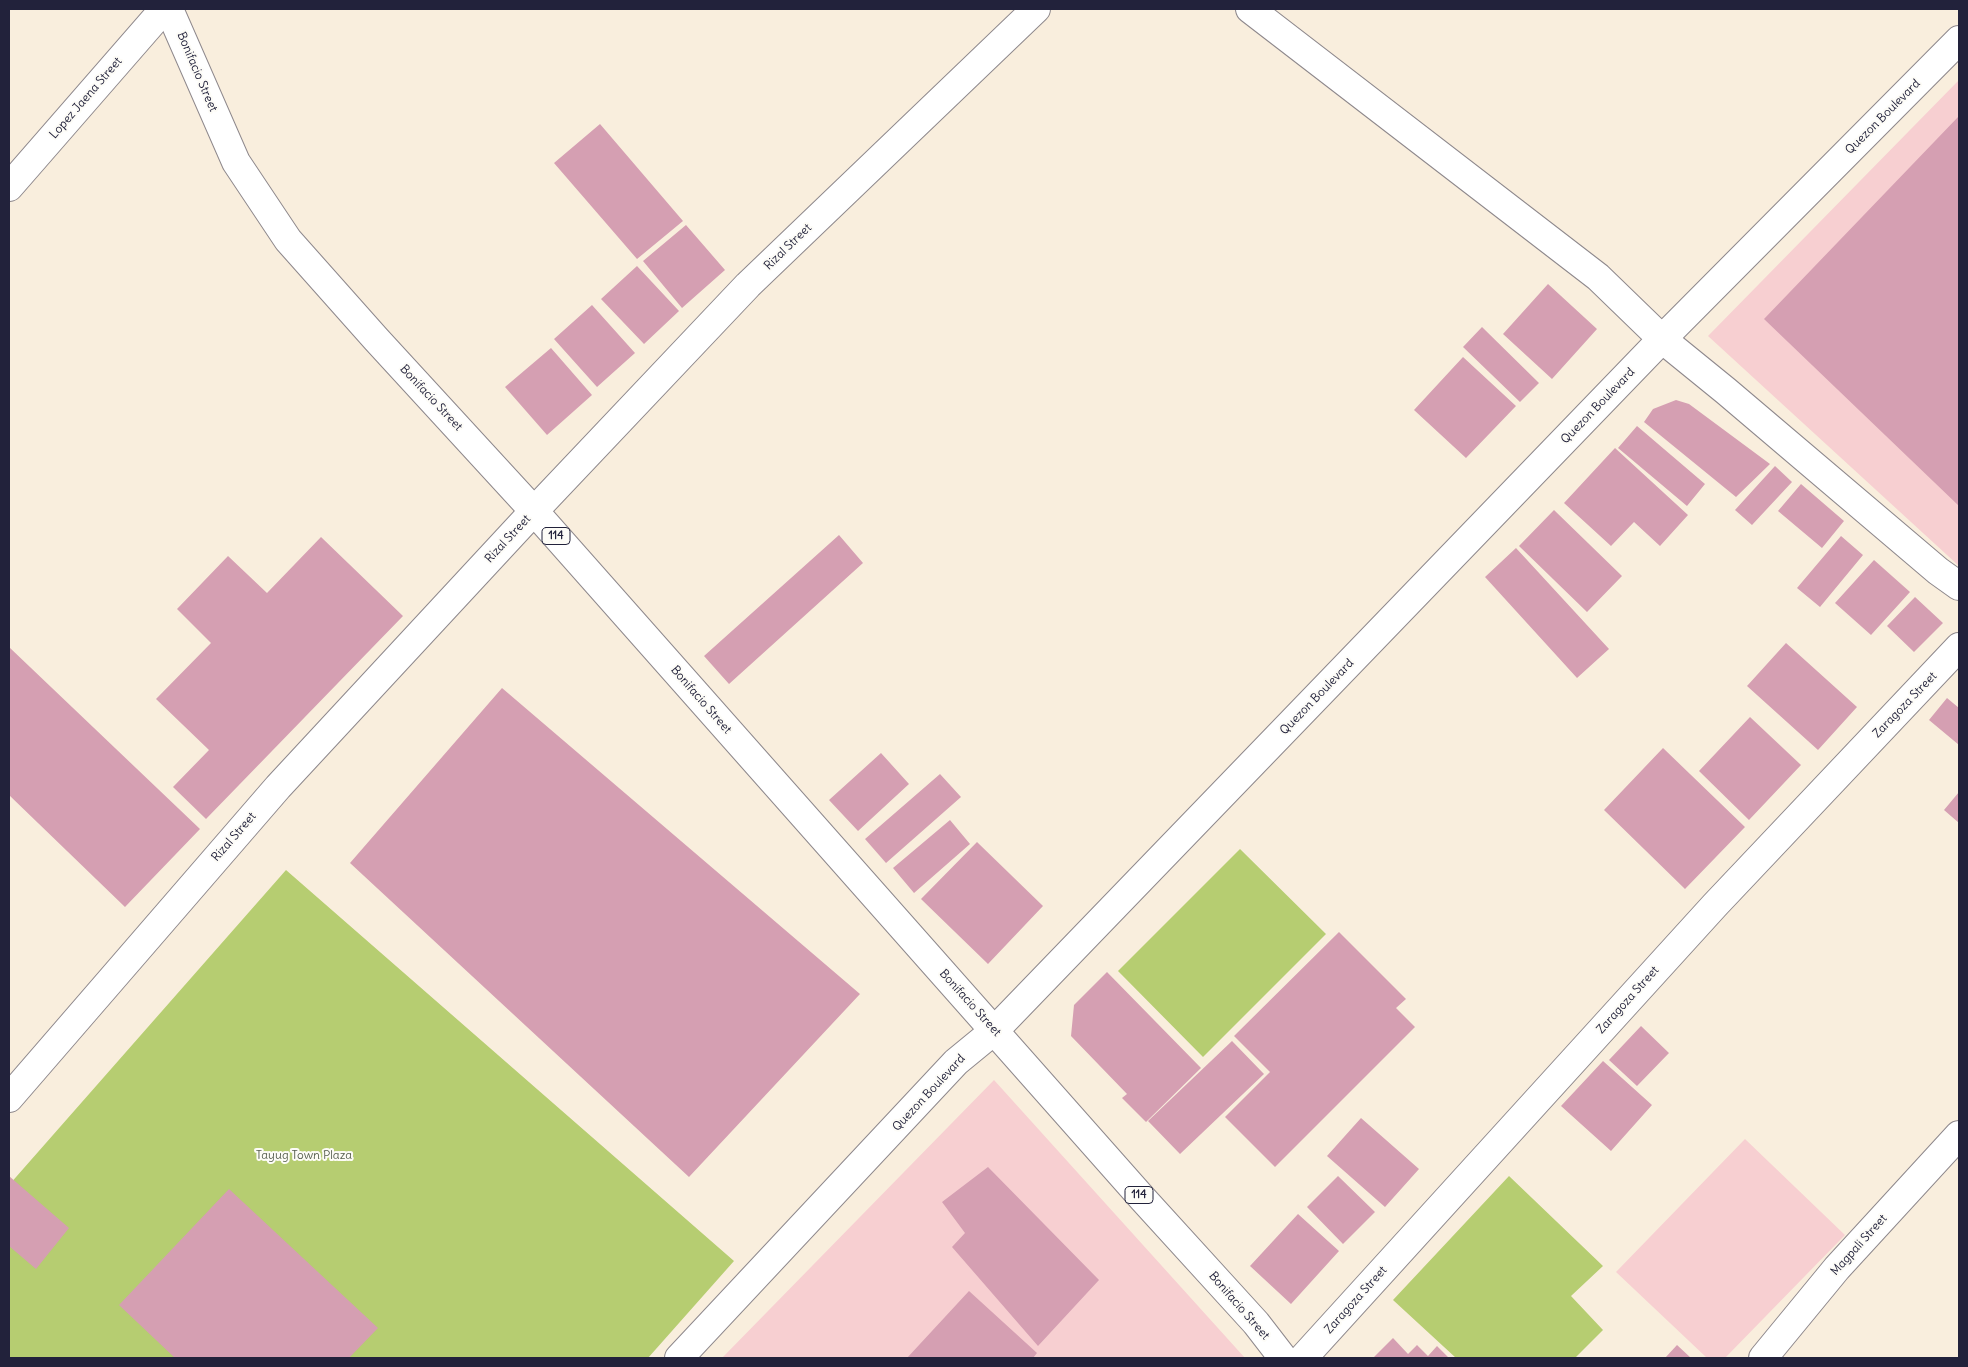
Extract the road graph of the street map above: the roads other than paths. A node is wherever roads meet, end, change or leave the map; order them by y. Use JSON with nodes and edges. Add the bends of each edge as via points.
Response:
{"nodes":[{"id":1,"x":164,"y":9,"type":"edge"},
{"id":2,"x":169,"y":9,"type":"edge"},
{"id":3,"x":1036,"y":9,"type":"edge"},
{"id":4,"x":1250,"y":9,"type":"edge"},
{"id":5,"x":1959,"y":40,"type":"edge"},
{"id":6,"x":9,"y":187,"type":"edge"},
{"id":7,"x":1662,"y":340,"type":"junction"},
{"id":8,"x":534,"y":511,"type":"junction"},
{"id":9,"x":1959,"y":586,"type":"edge"},
{"id":10,"x":1959,"y":647,"type":"edge"},
{"id":11,"x":995,"y":1030,"type":"junction"},
{"id":12,"x":9,"y":1098,"type":"edge"},
{"id":13,"x":1959,"y":1135,"type":"edge"},
{"id":14,"x":680,"y":1358,"type":"edge"},
{"id":15,"x":1283,"y":1358,"type":"edge"},
{"id":16,"x":1303,"y":1358,"type":"edge"},
{"id":17,"x":1763,"y":1358,"type":"edge"}],
"edges":[{"from":1,"to":6,"type":"street","name":"Lopez Jaena Street"},
{"from":2,"to":8,"type":"street","name":"Bonifacio Street","number":"114","via":[[236,162],[288,240]]},
{"from":3,"to":8,"type":"street","name":"Rizal Street","via":[[748,285]]},
{"from":4,"to":7,"type":"street","via":[[1598,277]]},
{"from":5,"to":7,"type":"street","name":"Quezon Boulevard"},
{"from":7,"to":9,"type":"street"},
{"from":7,"to":11,"type":"street","name":"Quezon Boulevard"},
{"from":8,"to":11,"type":"street","name":"Bonifacio Street","number":"114"},
{"from":8,"to":12,"type":"street","name":"Rizal Street","via":[[278,786]]},
{"from":10,"to":16,"type":"street","name":"Zaragoza Street","via":[[1714,905]]},
{"from":11,"to":14,"type":"street","name":"Quezon Boulevard","via":[[956,1062]]},
{"from":11,"to":15,"type":"street","name":"Bonifacio Street","number":"114","via":[[1256,1323]]},
{"from":13,"to":17,"type":"street","name":"Magpali Street","via":[[1837,1268]]}]}
